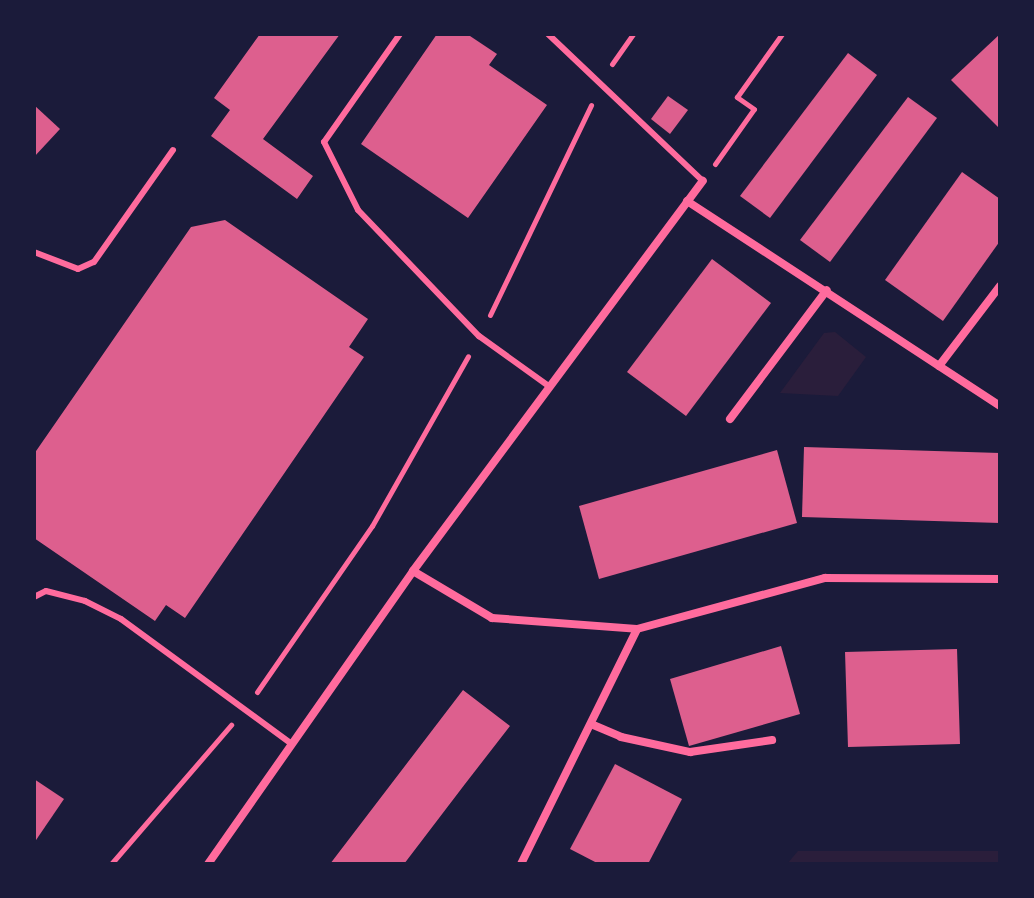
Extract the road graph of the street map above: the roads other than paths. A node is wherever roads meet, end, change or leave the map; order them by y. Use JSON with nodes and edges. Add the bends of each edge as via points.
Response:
{"nodes":[{"id":1,"x":400,"y":34,"type":"edge"},
{"id":2,"x":548,"y":34,"type":"edge"},
{"id":3,"x":173,"y":150,"type":"dead end"},
{"id":4,"x":703,"y":181,"type":"joint"},
{"id":5,"x":687,"y":201,"type":"junction"},
{"id":6,"x":34,"y":252,"type":"edge"},
{"id":7,"x":1000,"y":286,"type":"edge"},
{"id":8,"x":827,"y":290,"type":"junction"},
{"id":9,"x":939,"y":366,"type":"junction"},
{"id":10,"x":550,"y":387,"type":"junction"},
{"id":11,"x":1000,"y":406,"type":"edge"},
{"id":12,"x":730,"y":419,"type":"dead end"},
{"id":13,"x":413,"y":571,"type":"junction"},
{"id":14,"x":1000,"y":579,"type":"edge"},
{"id":15,"x":34,"y":597,"type":"edge"},
{"id":16,"x":637,"y":629,"type":"junction"},
{"id":17,"x":591,"y":724,"type":"junction"},
{"id":18,"x":772,"y":740,"type":"dead end"},
{"id":19,"x":292,"y":744,"type":"junction"},
{"id":20,"x":208,"y":864,"type":"edge"},
{"id":21,"x":521,"y":864,"type":"edge"}],
"edges":[{"from":1,"to":10,"type":"lane","via":[[324,142],[358,210],[479,336]]},
{"from":2,"to":4,"type":"lane"},
{"from":3,"to":6,"type":"lane","via":[[94,262],[78,269]]},
{"from":4,"to":5,"type":"street"},
{"from":5,"to":8,"type":"street"},
{"from":5,"to":10,"type":"street"},
{"from":7,"to":9,"type":"street"},
{"from":8,"to":9,"type":"street"},
{"from":8,"to":12,"type":"street"},
{"from":9,"to":11,"type":"street"},
{"from":10,"to":13,"type":"street"},
{"from":13,"to":16,"type":"street","via":[[492,618]]},
{"from":13,"to":19,"type":"street"},
{"from":14,"to":16,"type":"street","via":[[825,578]]},
{"from":15,"to":19,"type":"lane","via":[[46,591],[85,601],[121,619]]},
{"from":16,"to":17,"type":"street"},
{"from":17,"to":18,"type":"street","via":[[621,737],[690,752]]},
{"from":17,"to":21,"type":"street"},
{"from":19,"to":20,"type":"street"}]}
